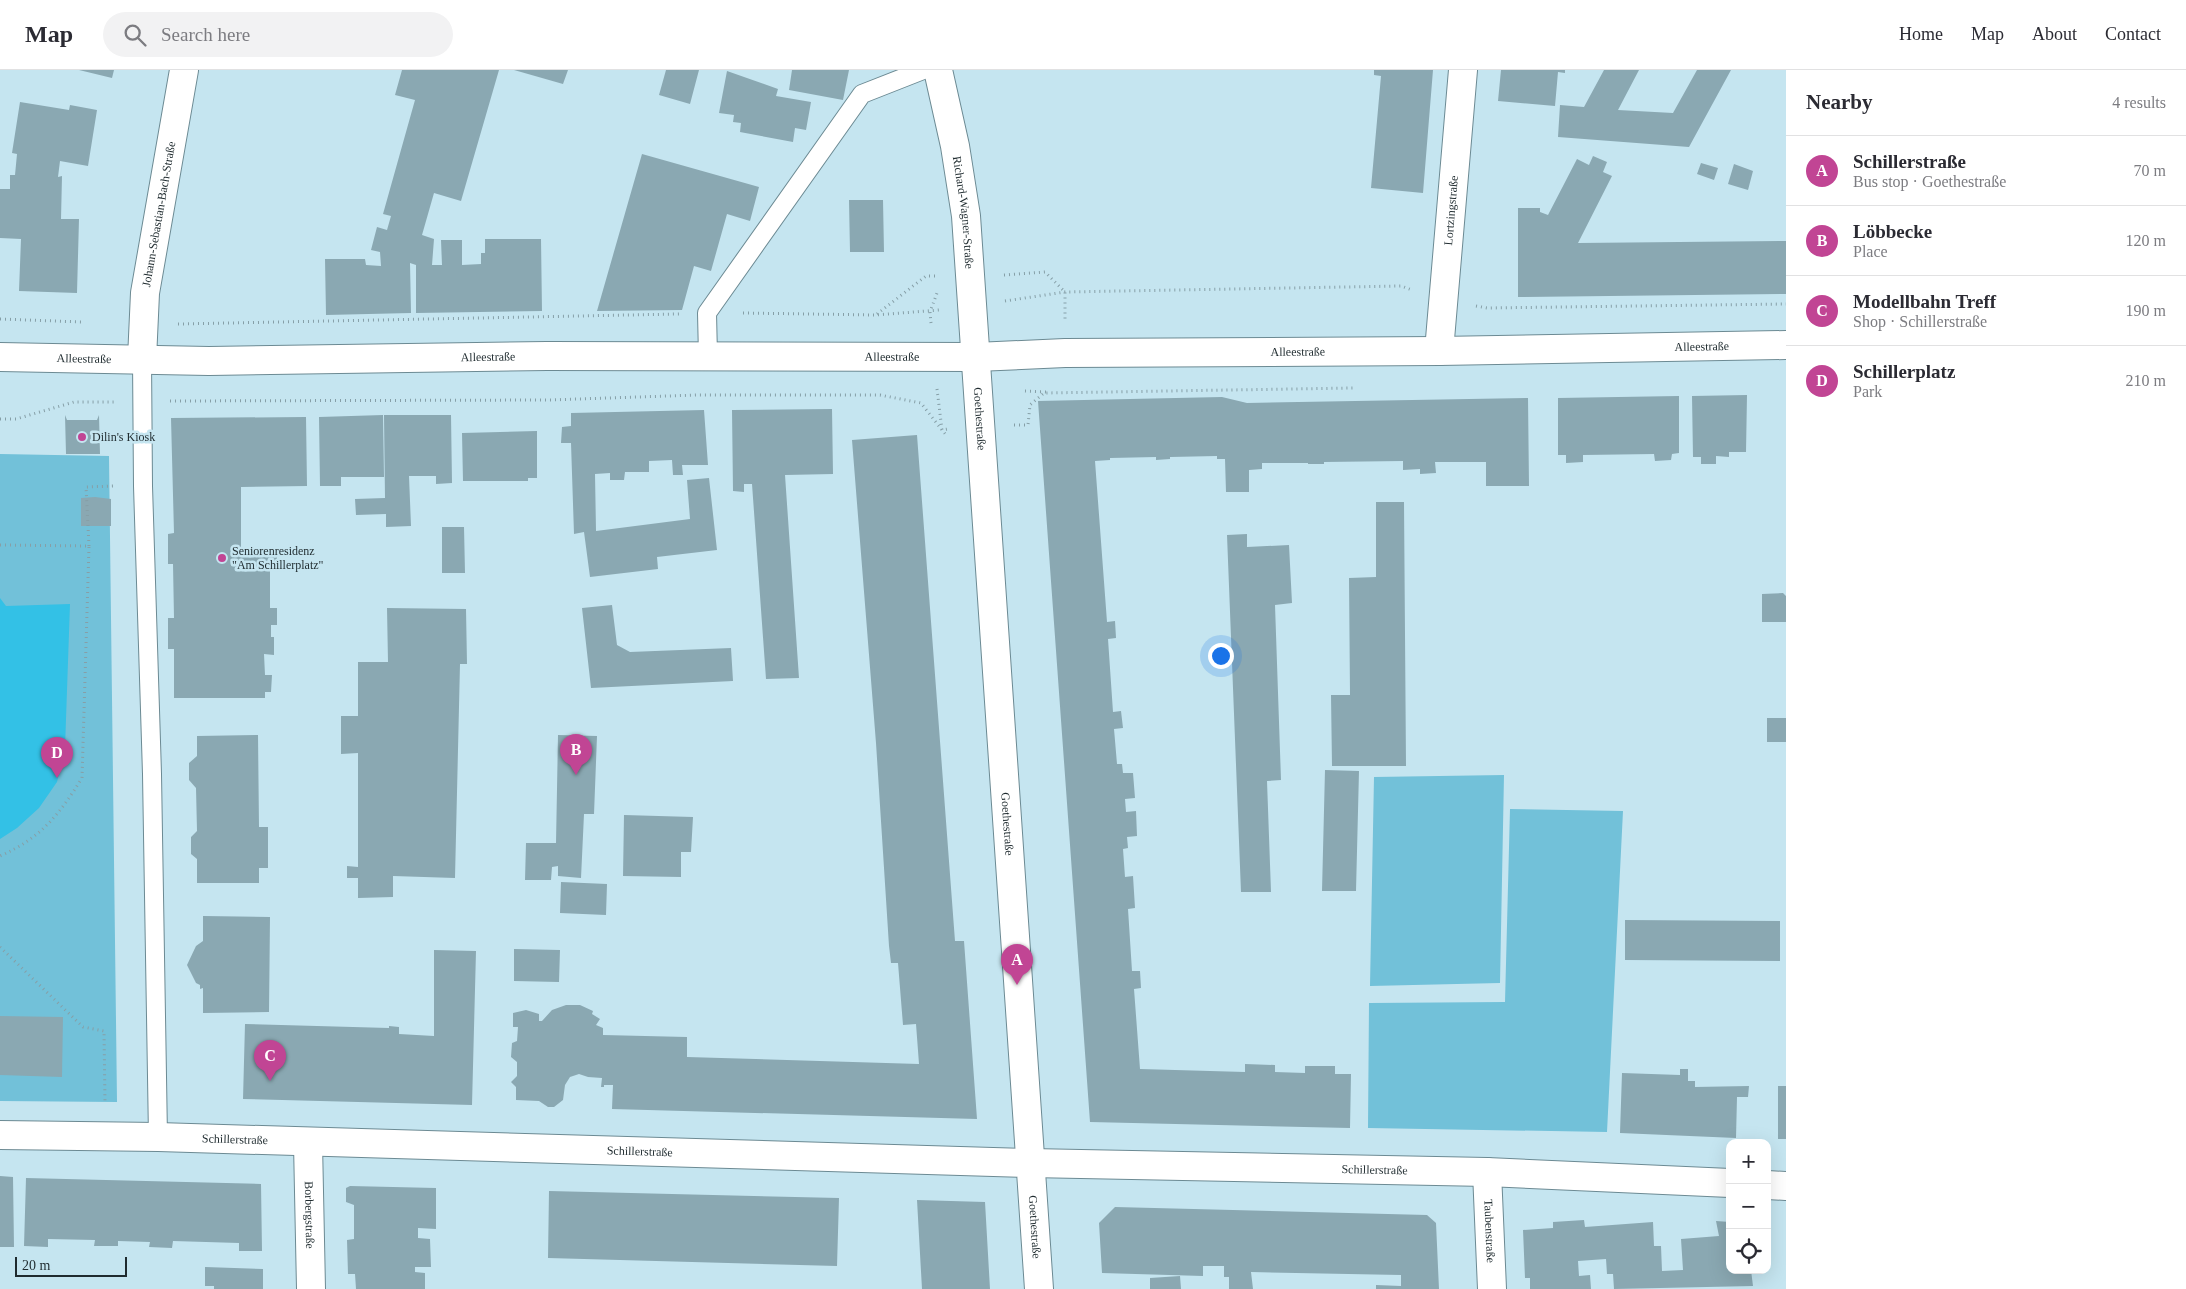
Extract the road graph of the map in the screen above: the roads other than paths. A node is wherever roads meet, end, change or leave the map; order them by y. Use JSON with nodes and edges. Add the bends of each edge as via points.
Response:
{"nodes":[{"id":1,"x":184,"y":70,"type":"edge"},
{"id":2,"x":923,"y":70,"type":"edge"},
{"id":3,"x":938,"y":70,"type":"edge"},
{"id":4,"x":1463,"y":70,"type":"edge"},
{"id":5,"x":1786,"y":345,"type":"edge"},
{"id":6,"x":1439,"y":351,"type":"junction"},
{"id":7,"x":0,"y":356,"type":"edge"},
{"id":8,"x":708,"y":356,"type":"junction"},
{"id":9,"x":976,"y":357,"type":"junction"},
{"id":10,"x":142,"y":359,"type":"junction"},
{"id":11,"x":0,"y":1135,"type":"edge"},
{"id":12,"x":158,"y":1137,"type":"junction"},
{"id":13,"x":308,"y":1143,"type":"junction"},
{"id":14,"x":1030,"y":1163,"type":"junction"},
{"id":15,"x":1487,"y":1172,"type":"junction"},
{"id":16,"x":1726,"y":1183,"type":"edge"},
{"id":17,"x":1771,"y":1185,"type":"edge"},
{"id":18,"x":1786,"y":1186,"type":"edge"},
{"id":19,"x":311,"y":1289,"type":"edge"},
{"id":20,"x":1039,"y":1289,"type":"edge"},
{"id":21,"x":1492,"y":1289,"type":"edge"}],
"edges":[{"from":1,"to":10,"type":"main road","name":"Johann-Sebastian-Bach-Straße","via":[[145,293]]},
{"from":2,"to":8,"type":"lane","via":[[862,94],[706,313]]},
{"from":3,"to":9,"type":"main road","name":"Richard-Wagner-Straße","via":[[966,216]]},
{"from":4,"to":6,"type":"main road","name":"Lortzingstraße"},
{"from":5,"to":6,"type":"main road","name":"Alleestraße"},
{"from":6,"to":9,"type":"main road","name":"Alleestraße","via":[[1066,353]]},
{"from":7,"to":10,"type":"main road","name":"Alleestraße"},
{"from":8,"to":9,"type":"main road","name":"Alleestraße"},
{"from":8,"to":10,"type":"main road","name":"Alleestraße"},
{"from":9,"to":14,"type":"main road","name":"Goethestraße"},
{"from":10,"to":12,"type":"lane"},
{"from":11,"to":12,"type":"main road","name":"Schillerstraße"},
{"from":12,"to":13,"type":"main road","name":"Schillerstraße"},
{"from":13,"to":14,"type":"main road","name":"Schillerstraße"},
{"from":13,"to":19,"type":"main road","name":"Borbergstraße"},
{"from":14,"to":15,"type":"main road","name":"Schillerstraße"},
{"from":14,"to":20,"type":"main road","name":"Goethestraße"},
{"from":15,"to":16,"type":"main road","name":"Schillerstraße"},
{"from":15,"to":21,"type":"main road","name":"Taubenstraße"},
{"from":17,"to":18,"type":"main road"}]}
